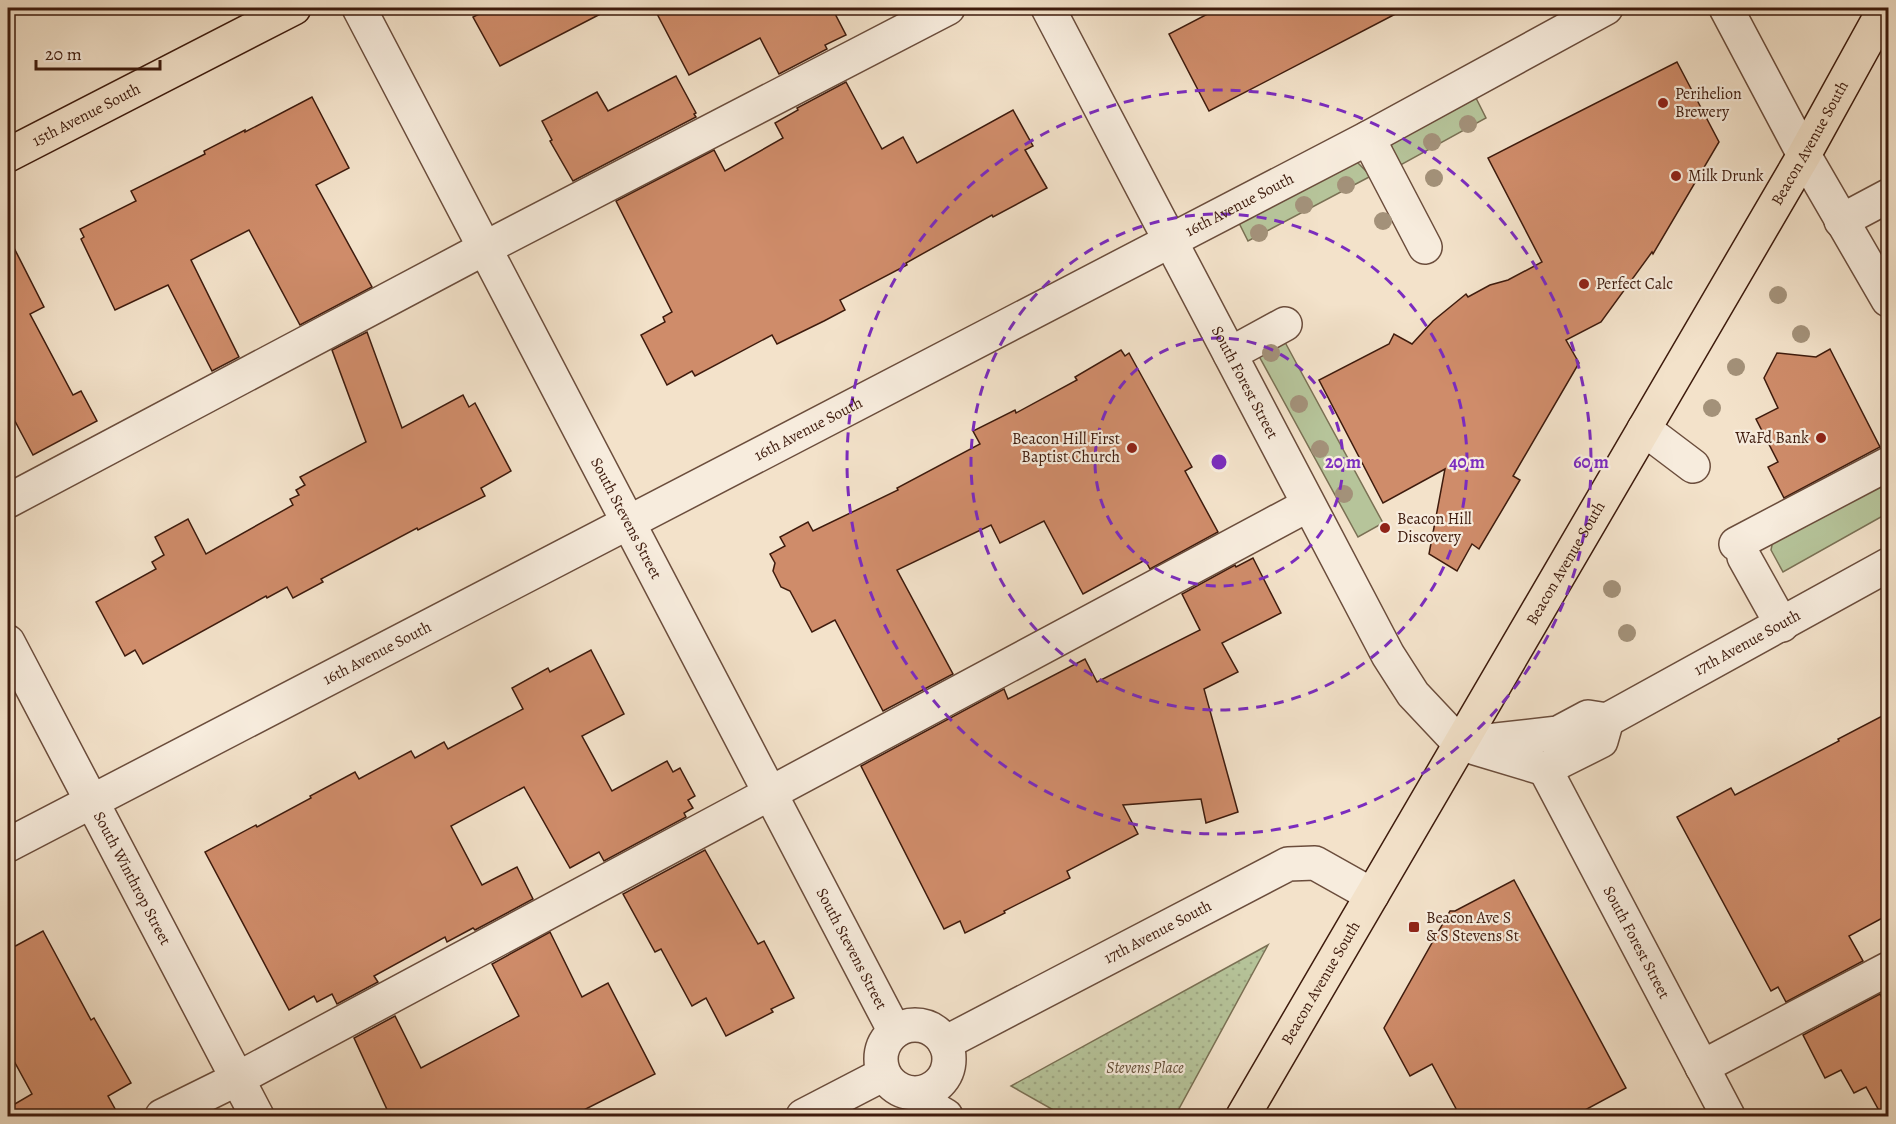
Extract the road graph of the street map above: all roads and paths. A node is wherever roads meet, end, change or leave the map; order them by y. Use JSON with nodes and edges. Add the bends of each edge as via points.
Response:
{"nodes":[{"id":1,"x":294,"y":8,"type":"edge"},
{"id":2,"x":359,"y":8,"type":"edge"},
{"id":3,"x":948,"y":8,"type":"edge"},
{"id":4,"x":1048,"y":8,"type":"edge"},
{"id":5,"x":1606,"y":8,"type":"edge"},
{"id":6,"x":1726,"y":8,"type":"edge"},
{"id":7,"x":1885,"y":8,"type":"edge"},
{"id":8,"x":1368,"y":138,"type":"junction"},
{"id":9,"x":8,"y":155,"type":"edge"},
{"id":10,"x":1804,"y":155,"type":"junction"},
{"id":11,"x":1888,"y":196,"type":"edge"},
{"id":12,"x":1841,"y":221,"type":"junction"},
{"id":13,"x":1170,"y":240,"type":"junction"},
{"id":14,"x":1425,"y":247,"type":"dead end"},
{"id":15,"x":485,"y":248,"type":"junction"},
{"id":16,"x":1888,"y":300,"type":"edge"},
{"id":17,"x":1285,"y":324,"type":"dead end"},
{"id":18,"x":1230,"y":354,"type":"junction"},
{"id":19,"x":1644,"y":429,"type":"junction"},
{"id":20,"x":1888,"y":464,"type":"edge"},
{"id":21,"x":1693,"y":466,"type":"dead end"},
{"id":22,"x":8,"y":501,"type":"edge"},
{"id":23,"x":1308,"y":505,"type":"junction"},
{"id":24,"x":629,"y":522,"type":"junction"},
{"id":25,"x":1888,"y":565,"type":"edge"},
{"id":26,"x":1782,"y":625,"type":"junction"},
{"id":27,"x":8,"y":642,"type":"edge"},
{"id":28,"x":1607,"y":720,"type":"junction"},
{"id":29,"x":1460,"y":744,"type":"junction"},
{"id":30,"x":1545,"y":769,"type":"junction"},
{"id":31,"x":770,"y":792,"type":"junction"},
{"id":32,"x":91,"y":801,"type":"junction"},
{"id":33,"x":8,"y":845,"type":"edge"},
{"id":34,"x":1372,"y":896,"type":"junction"},
{"id":35,"x":1888,"y":969,"type":"edge"},
{"id":36,"x":894,"y":1030,"type":"junction"},
{"id":37,"x":945,"y":1043,"type":"junction"},
{"id":38,"x":1702,"y":1067,"type":"junction"},
{"id":39,"x":884,"y":1074,"type":"junction"},
{"id":40,"x":237,"y":1079,"type":"junction"},
{"id":41,"x":922,"y":1100,"type":"edge"},
{"id":42,"x":162,"y":1116,"type":"edge"},
{"id":43,"x":256,"y":1116,"type":"edge"},
{"id":44,"x":803,"y":1116,"type":"edge"},
{"id":45,"x":946,"y":1116,"type":"edge"},
{"id":46,"x":1243,"y":1116,"type":"edge"},
{"id":47,"x":1728,"y":1116,"type":"edge"}],
"edges":[{"from":1,"to":9,"type":"main road","name":"15th Avenue South"},
{"from":2,"to":15,"type":"street","name":"South Stevens Street"},
{"from":3,"to":15,"type":"street"},
{"from":4,"to":13,"type":"street","name":"South Forest Street"},
{"from":5,"to":8,"type":"street","name":"16th Avenue South"},
{"from":6,"to":10,"type":"street"},
{"from":7,"to":10,"type":"main road","name":"Beacon Avenue South"},
{"from":8,"to":13,"type":"street","name":"16th Avenue South"},
{"from":8,"to":14,"type":"street"},
{"from":10,"to":12,"type":"street"},
{"from":10,"to":19,"type":"main road","name":"Beacon Avenue South"},
{"from":11,"to":12,"type":"street"},
{"from":12,"to":16,"type":"street"},
{"from":13,"to":18,"type":"street","name":"South Forest Street"},
{"from":13,"to":24,"type":"street","name":"16th Avenue South"},
{"from":15,"to":22,"type":"street"},
{"from":15,"to":24,"type":"street","name":"South Stevens Street"},
{"from":17,"to":18,"type":"street"},
{"from":18,"to":23,"type":"street","name":"South Forest Street"},
{"from":19,"to":21,"type":"street"},
{"from":19,"to":29,"type":"main road","name":"Beacon Avenue South"},
{"from":20,"to":26,"type":"street","via":[[1740,550]]},
{"from":23,"to":29,"type":"street","name":"South Forest Street","via":[[1388,655],[1413,694]]},
{"from":23,"to":31,"type":"street"},
{"from":24,"to":31,"type":"street","name":"South Stevens Street"},
{"from":24,"to":32,"type":"street","name":"16th Avenue South"},
{"from":25,"to":26,"type":"street","name":"17th Avenue South"},
{"from":26,"to":28,"type":"street","name":"17th Avenue South"},
{"from":27,"to":32,"type":"street","name":"South Winthrop Street"},
{"from":28,"to":29,"type":"street","name":"17th Avenue South","via":[[1588,717],[1558,733]]},
{"from":28,"to":30,"type":"street","via":[[1601,741]]},
{"from":29,"to":30,"type":"street"},
{"from":29,"to":34,"type":"main road","name":"Beacon Avenue South"},
{"from":30,"to":38,"type":"street","name":"South Forest Street"},
{"from":31,"to":36,"type":"street","name":"South Stevens Street"},
{"from":31,"to":40,"type":"street"},
{"from":32,"to":33,"type":"street","name":"16th Avenue South"},
{"from":32,"to":40,"type":"street","name":"South Winthrop Street"},
{"from":34,"to":37,"type":"street","name":"17th Avenue South","via":[[1315,863],[1288,864]]},
{"from":34,"to":46,"type":"main road","name":"Beacon Avenue South"},
{"from":35,"to":38,"type":"street"},
{"from":36,"to":37,"type":"street","via":[[920,1024],[933,1029]]},
{"from":36,"to":39,"type":"street","via":[[880,1053]]},
{"from":37,"to":41,"type":"street","via":[[949,1065],[944,1077]]},
{"from":38,"to":47,"type":"street","name":"South Forest Street"},
{"from":39,"to":41,"type":"street","via":[[896,1088]]},
{"from":39,"to":44,"type":"street"},
{"from":40,"to":42,"type":"street"},
{"from":40,"to":43,"type":"street","name":"South Winthrop Street"},
{"from":41,"to":45,"type":"street"}]}
